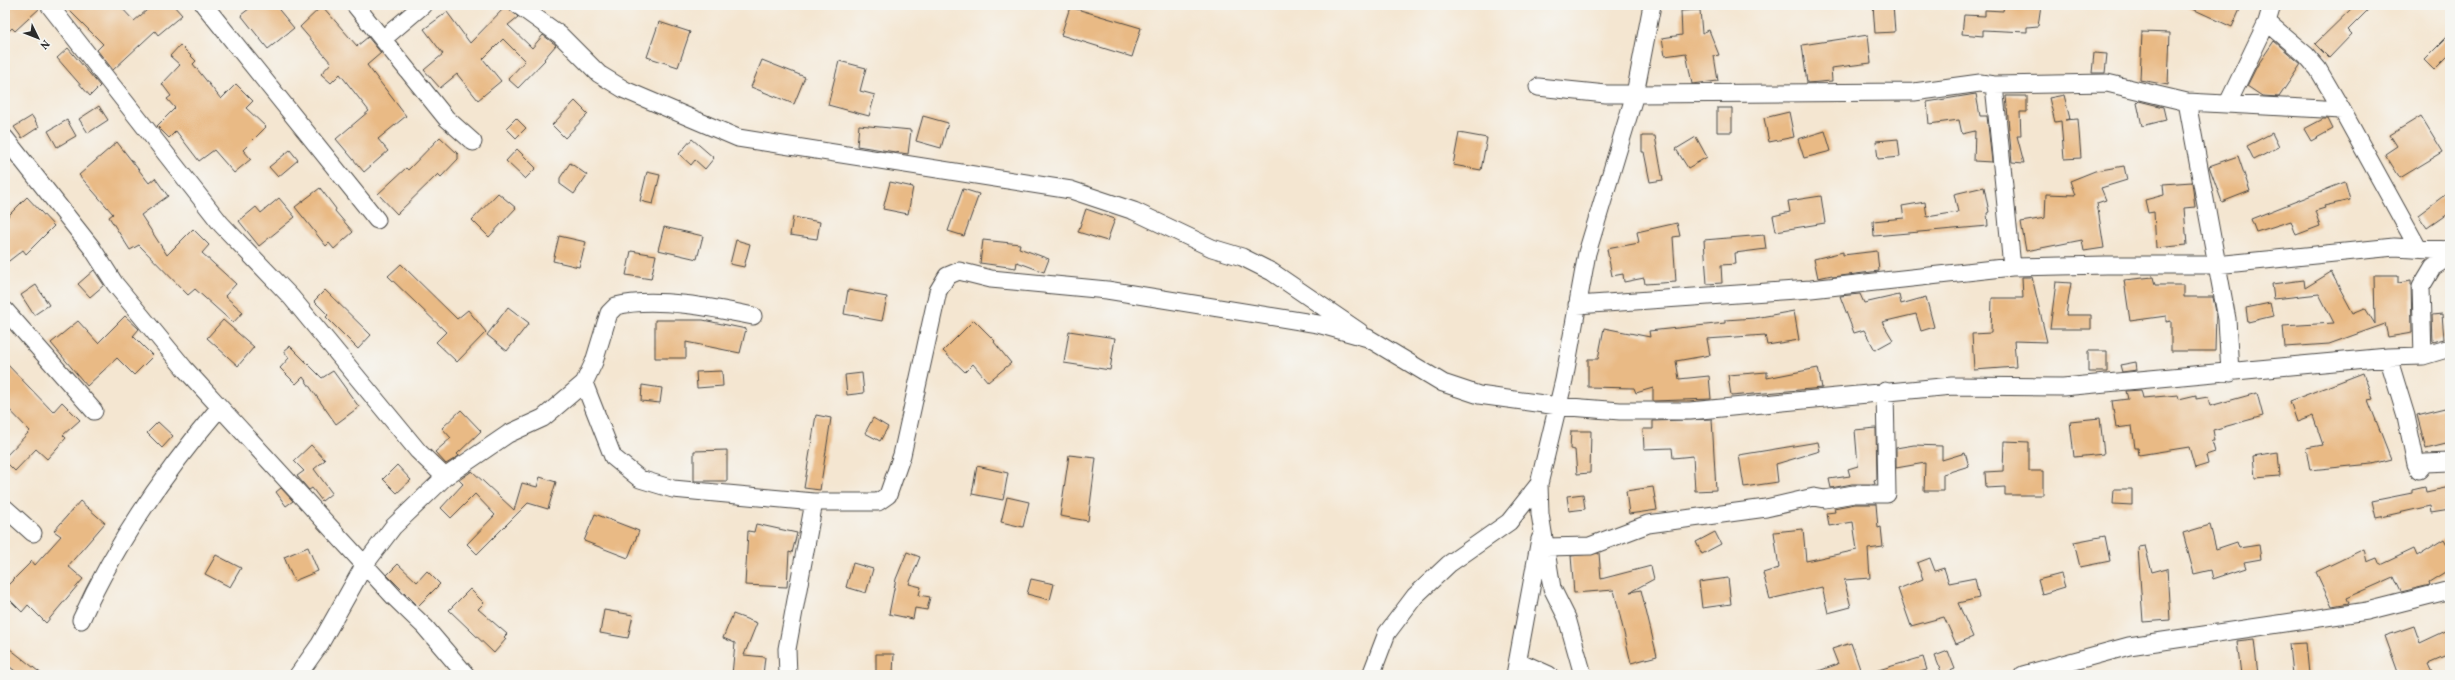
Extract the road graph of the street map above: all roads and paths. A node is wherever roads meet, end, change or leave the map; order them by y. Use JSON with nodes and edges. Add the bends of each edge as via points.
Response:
{"nodes":[{"id":1,"x":49,"y":5,"type":"edge"},
{"id":2,"x":204,"y":5,"type":"edge"},
{"id":3,"x":355,"y":5,"type":"edge"},
{"id":4,"x":423,"y":5,"type":"edge"},
{"id":5,"x":518,"y":5,"type":"edge"},
{"id":6,"x":1652,"y":5,"type":"edge"},
{"id":7,"x":2272,"y":5,"type":"edge"},
{"id":8,"x":2267,"y":22,"type":"junction"},
{"id":9,"x":383,"y":39,"type":"junction"},
{"id":10,"x":1994,"y":86,"type":"junction"},
{"id":11,"x":1538,"y":87,"type":"dead end"},
{"id":12,"x":1635,"y":94,"type":"junction"},
{"id":13,"x":2187,"y":102,"type":"junction"},
{"id":14,"x":2228,"y":103,"type":"junction"},
{"id":15,"x":2342,"y":110,"type":"junction"},
{"id":16,"x":5,"y":138,"type":"edge"},
{"id":17,"x":473,"y":142,"type":"dead end"},
{"id":18,"x":377,"y":220,"type":"dead end"},
{"id":19,"x":2418,"y":248,"type":"junction"},
{"id":20,"x":2450,"y":250,"type":"edge"},
{"id":21,"x":2450,"y":256,"type":"edge"},
{"id":22,"x":2216,"y":265,"type":"junction"},
{"id":23,"x":2012,"y":267,"type":"junction"},
{"id":24,"x":1577,"y":305,"type":"junction"},
{"id":25,"x":5,"y":310,"type":"edge"},
{"id":26,"x":753,"y":316,"type":"dead end"},
{"id":27,"x":1368,"y":338,"type":"junction"},
{"id":28,"x":2450,"y":348,"type":"edge"},
{"id":29,"x":2423,"y":356,"type":"junction"},
{"id":30,"x":2388,"y":357,"type":"junction"},
{"id":31,"x":2230,"y":373,"type":"junction"},
{"id":32,"x":584,"y":383,"type":"junction"},
{"id":33,"x":1885,"y":391,"type":"junction"},
{"id":34,"x":1558,"y":406,"type":"junction"},
{"id":35,"x":220,"y":407,"type":"junction"},
{"id":36,"x":94,"y":411,"type":"dead end"},
{"id":37,"x":2450,"y":462,"type":"edge"},
{"id":38,"x":444,"y":477,"type":"junction"},
{"id":39,"x":1539,"y":484,"type":"junction"},
{"id":40,"x":814,"y":502,"type":"junction"},
{"id":41,"x":5,"y":508,"type":"edge"},
{"id":42,"x":1542,"y":525,"type":"junction"},
{"id":43,"x":32,"y":533,"type":"dead end"},
{"id":44,"x":1546,"y":548,"type":"junction"},
{"id":45,"x":365,"y":564,"type":"junction"},
{"id":46,"x":2450,"y":590,"type":"edge"},
{"id":47,"x":81,"y":620,"type":"dead end"},
{"id":48,"x":1516,"y":668,"type":"edge"},
{"id":49,"x":302,"y":674,"type":"edge"},
{"id":50,"x":466,"y":675,"type":"edge"},
{"id":51,"x":788,"y":675,"type":"edge"},
{"id":52,"x":1371,"y":675,"type":"edge"},
{"id":53,"x":1549,"y":675,"type":"edge"},
{"id":54,"x":1583,"y":675,"type":"edge"},
{"id":55,"x":2023,"y":675,"type":"edge"}],
"edges":[{"from":1,"to":38,"type":"street","via":[[221,224],[291,297],[418,451]]},
{"from":2,"to":18,"type":"street"},
{"from":3,"to":9,"type":"street"},
{"from":4,"to":9,"type":"street"},
{"from":5,"to":27,"type":"street","via":[[560,35],[600,74],[625,90],[738,138],[1071,190],[1134,211],[1212,248],[1242,257],[1272,272]]},
{"from":6,"to":12,"type":"street"},
{"from":7,"to":8,"type":"street"},
{"from":8,"to":14,"type":"street"},
{"from":8,"to":15,"type":"street","via":[[2306,55],[2318,69]]},
{"from":9,"to":17,"type":"street","via":[[446,118]]},
{"from":10,"to":12,"type":"street","via":[[1980,83],[1914,92]]},
{"from":10,"to":13,"type":"street","via":[[2107,83]]},
{"from":10,"to":23,"type":"street"},
{"from":11,"to":12,"type":"street","via":[[1606,94]]},
{"from":12,"to":24,"type":"street","via":[[1587,253]]},
{"from":13,"to":14,"type":"street"},
{"from":13,"to":22,"type":"street"},
{"from":14,"to":15,"type":"street"},
{"from":15,"to":19,"type":"street"},
{"from":16,"to":35,"type":"street","via":[[92,248],[115,284],[184,368]]},
{"from":19,"to":20,"type":"street"},
{"from":19,"to":22,"type":"street","via":[[2394,247]]},
{"from":21,"to":29,"type":"street","via":[[2433,267],[2421,287]]},
{"from":22,"to":23,"type":"street","via":[[2106,264]]},
{"from":22,"to":31,"type":"street","via":[[2227,319]]},
{"from":23,"to":24,"type":"street","via":[[1811,289]]},
{"from":24,"to":34,"type":"street"},
{"from":25,"to":36,"type":"street"},
{"from":26,"to":32,"type":"street","via":[[695,306],[616,306],[609,313],[594,362]]},
{"from":27,"to":34,"type":"street","via":[[1443,383],[1478,395]]},
{"from":27,"to":40,"type":"street","via":[[1318,324],[1185,302],[1107,290],[991,279],[959,271],[947,276],[938,291],[902,455],[888,495],[878,502],[866,504]]},
{"from":28,"to":29,"type":"street"},
{"from":29,"to":30,"type":"street"},
{"from":30,"to":31,"type":"street"},
{"from":30,"to":37,"type":"street","via":[[2419,470],[2425,463]]},
{"from":31,"to":33,"type":"street","via":[[2063,387],[1952,386]]},
{"from":32,"to":38,"type":"street","via":[[543,418],[508,434]]},
{"from":32,"to":40,"type":"street","via":[[613,457],[640,479],[673,490]]},
{"from":33,"to":34,"type":"street","via":[[1690,411],[1620,411]]},
{"from":33,"to":44,"type":"street","via":[[1886,494],[1854,494],[1825,499],[1814,497],[1766,508],[1648,524],[1590,546]]},
{"from":34,"to":39,"type":"street"},
{"from":35,"to":45,"type":"street"},
{"from":35,"to":47,"type":"street","via":[[153,491],[97,583]]},
{"from":38,"to":45,"type":"street","via":[[393,527]]},
{"from":39,"to":42,"type":"street","via":[[1538,498]]},
{"from":39,"to":52,"type":"street","via":[[1509,522],[1449,564],[1415,596],[1387,633]]},
{"from":40,"to":51,"type":"street","via":[[787,649]]},
{"from":41,"to":43,"type":"street"},
{"from":42,"to":44,"type":"street"},
{"from":42,"to":48,"type":"street"},
{"from":44,"to":54,"type":"street","via":[[1552,588],[1568,618]]},
{"from":45,"to":49,"type":"street"},
{"from":45,"to":50,"type":"street"},
{"from":46,"to":55,"type":"street","via":[[2367,611],[2129,646]]},
{"from":48,"to":53,"type":"street"}]}
